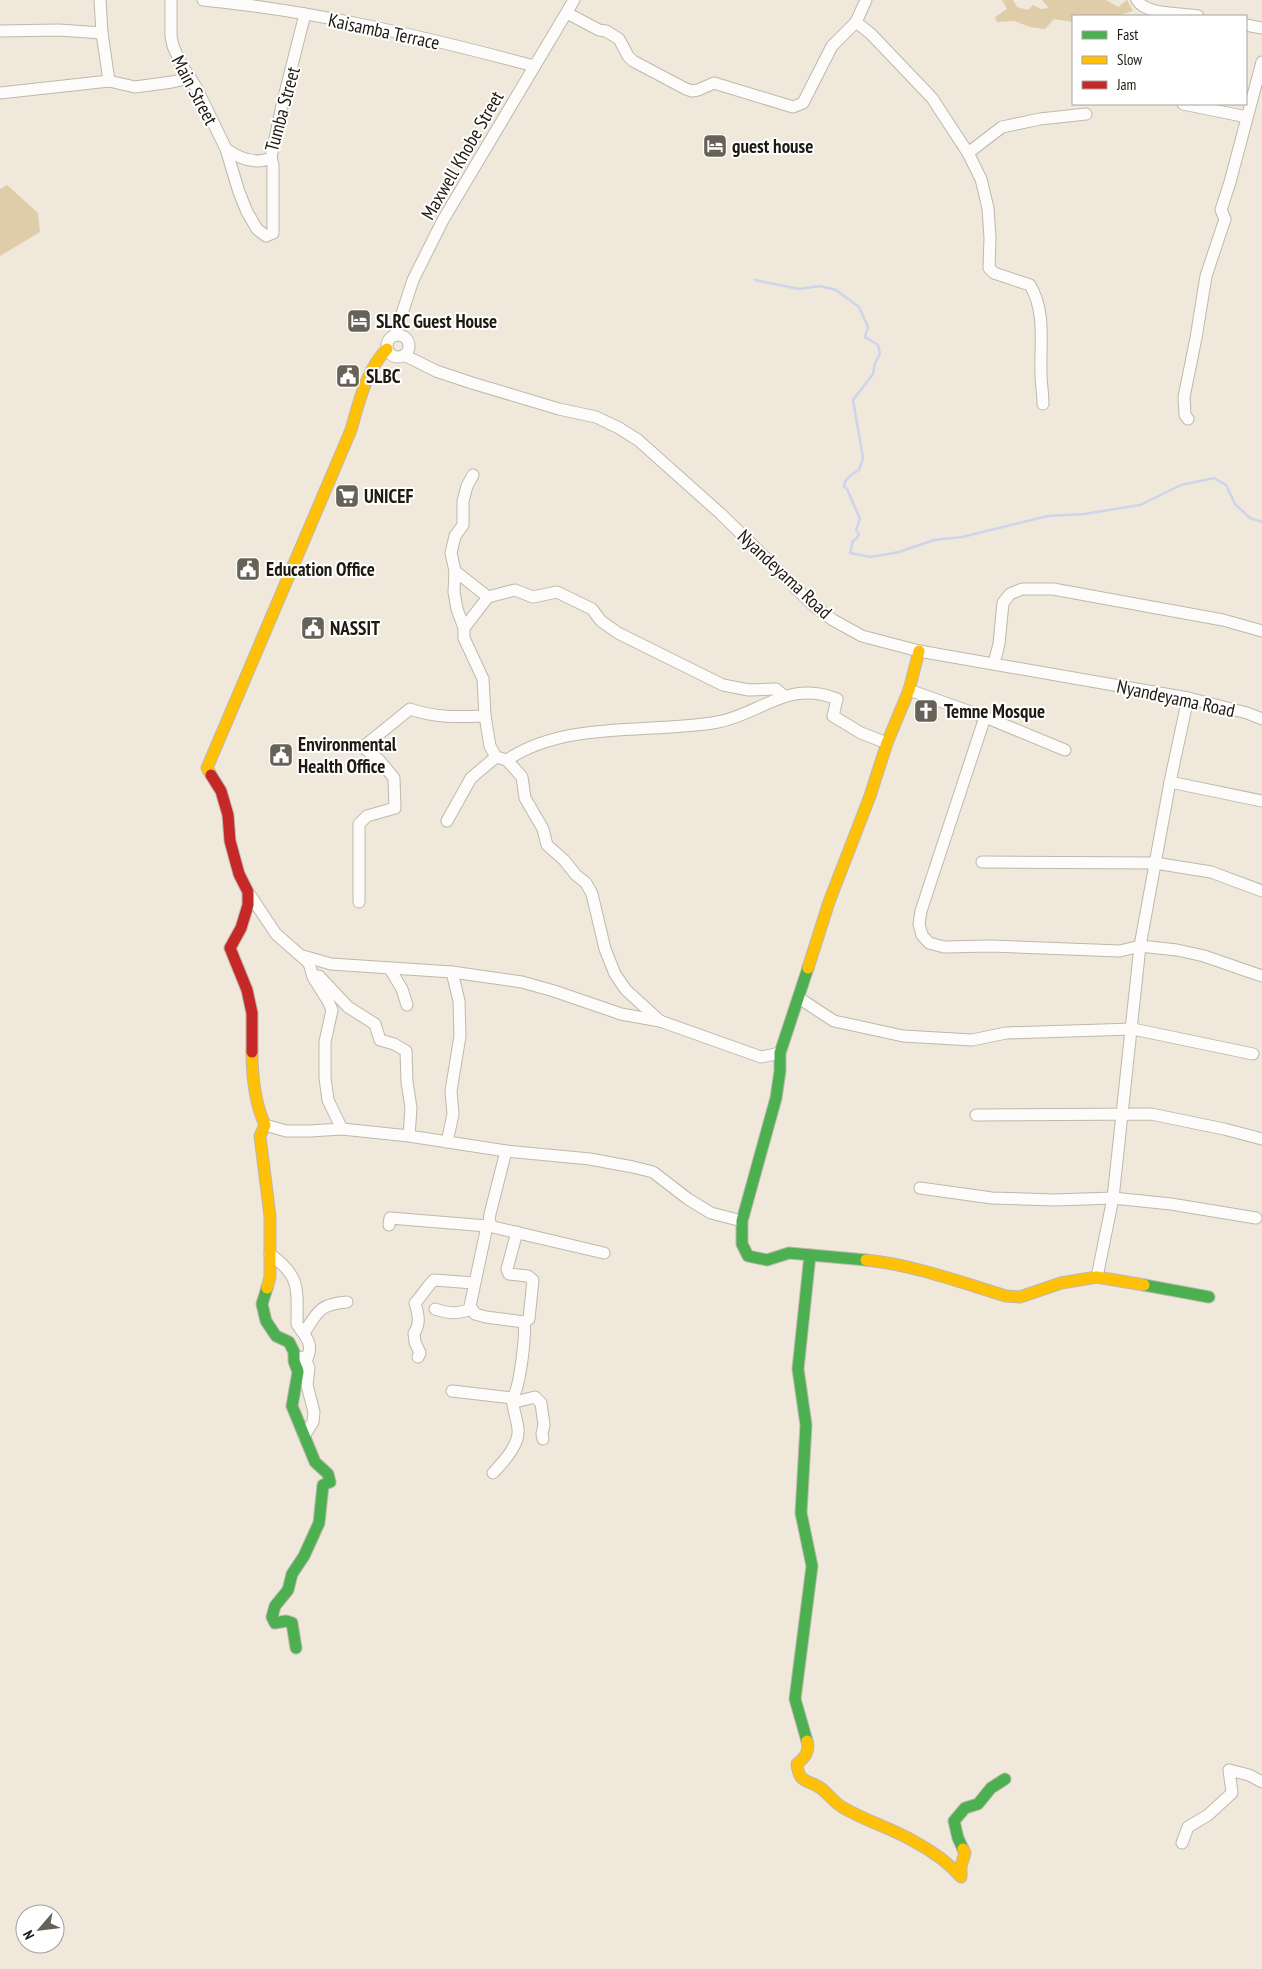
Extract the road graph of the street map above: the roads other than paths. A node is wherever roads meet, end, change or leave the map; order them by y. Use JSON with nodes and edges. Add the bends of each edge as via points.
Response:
{"nodes":[{"id":1,"x":100,"y":0,"type":"edge"},
{"id":2,"x":171,"y":0,"type":"edge"},
{"id":3,"x":202,"y":0,"type":"edge"},
{"id":4,"x":574,"y":0,"type":"edge"},
{"id":5,"x":866,"y":0,"type":"edge"},
{"id":6,"x":1136,"y":0,"type":"edge"},
{"id":7,"x":567,"y":13,"type":"junction"},
{"id":8,"x":305,"y":14,"type":"junction"},
{"id":9,"x":1179,"y":15,"type":"edge"},
{"id":10,"x":856,"y":22,"type":"junction"},
{"id":11,"x":1247,"y":25,"type":"edge"},
{"id":12,"x":1262,"y":28,"type":"edge"},
{"id":13,"x":0,"y":31,"type":"edge"},
{"id":14,"x":102,"y":33,"type":"junction"},
{"id":15,"x":1262,"y":62,"type":"edge"},
{"id":16,"x":534,"y":66,"type":"junction"},
{"id":17,"x":190,"y":78,"type":"junction"},
{"id":18,"x":109,"y":81,"type":"junction"},
{"id":19,"x":0,"y":93,"type":"edge"},
{"id":20,"x":1188,"y":105,"type":"edge"},
{"id":21,"x":1086,"y":114,"type":"dead end"},
{"id":22,"x":1247,"y":117,"type":"junction"},
{"id":23,"x":226,"y":149,"type":"junction"},
{"id":24,"x":968,"y":153,"type":"junction"},
{"id":25,"x":271,"y":158,"type":"junction"},
{"id":26,"x":395,"y":335,"type":"junction"},
{"id":27,"x":387,"y":349,"type":"junction"},
{"id":28,"x":404,"y":355,"type":"junction"},
{"id":29,"x":1043,"y":404,"type":"dead end"},
{"id":30,"x":1188,"y":419,"type":"dead end"},
{"id":31,"x":473,"y":475,"type":"dead end"},
{"id":32,"x":456,"y":571,"type":"junction"},
{"id":33,"x":488,"y":597,"type":"junction"},
{"id":34,"x":464,"y":628,"type":"junction"},
{"id":35,"x":1262,"y":630,"type":"edge"},
{"id":36,"x":919,"y":651,"type":"junction"},
{"id":37,"x":994,"y":663,"type":"junction"},
{"id":38,"x":909,"y":690,"type":"junction"},
{"id":39,"x":783,"y":695,"type":"junction"},
{"id":40,"x":1188,"y":698,"type":"junction"},
{"id":41,"x":485,"y":716,"type":"junction"},
{"id":42,"x":985,"y":717,"type":"junction"},
{"id":43,"x":1262,"y":719,"type":"edge"},
{"id":44,"x":887,"y":743,"type":"junction"},
{"id":45,"x":1065,"y":750,"type":"dead end"},
{"id":46,"x":502,"y":758,"type":"junction"},
{"id":47,"x":1170,"y":782,"type":"junction"},
{"id":48,"x":1262,"y":801,"type":"edge"},
{"id":49,"x":447,"y":821,"type":"dead end"},
{"id":50,"x":982,"y":862,"type":"dead end"},
{"id":51,"x":1155,"y":864,"type":"junction"},
{"id":52,"x":1262,"y":890,"type":"edge"},
{"id":53,"x":248,"y":892,"type":"junction"},
{"id":54,"x":359,"y":902,"type":"dead end"},
{"id":55,"x":1140,"y":946,"type":"junction"},
{"id":56,"x":299,"y":954,"type":"junction"},
{"id":57,"x":309,"y":963,"type":"junction"},
{"id":58,"x":390,"y":969,"type":"junction"},
{"id":59,"x":408,"y":970,"type":"junction"},
{"id":60,"x":452,"y":972,"type":"junction"},
{"id":61,"x":1262,"y":976,"type":"edge"},
{"id":62,"x":401,"y":987,"type":"junction"},
{"id":63,"x":799,"y":998,"type":"junction"},
{"id":64,"x":407,"y":1005,"type":"dead end"},
{"id":65,"x":660,"y":1021,"type":"junction"},
{"id":66,"x":1133,"y":1029,"type":"junction"},
{"id":67,"x":780,"y":1053,"type":"junction"},
{"id":68,"x":1254,"y":1054,"type":"dead end"},
{"id":69,"x":1121,"y":1114,"type":"junction"},
{"id":70,"x":976,"y":1115,"type":"dead end"},
{"id":71,"x":265,"y":1125,"type":"junction"},
{"id":72,"x":342,"y":1130,"type":"junction"},
{"id":73,"x":409,"y":1136,"type":"junction"},
{"id":74,"x":1262,"y":1140,"type":"edge"},
{"id":75,"x":447,"y":1142,"type":"junction"},
{"id":76,"x":506,"y":1151,"type":"junction"},
{"id":77,"x":920,"y":1188,"type":"dead end"},
{"id":78,"x":1113,"y":1198,"type":"junction"},
{"id":79,"x":1256,"y":1218,"type":"dead end"},
{"id":80,"x":742,"y":1221,"type":"junction"},
{"id":81,"x":488,"y":1224,"type":"junction"},
{"id":82,"x":389,"y":1225,"type":"dead end"},
{"id":83,"x":517,"y":1232,"type":"junction"},
{"id":84,"x":604,"y":1253,"type":"dead end"},
{"id":85,"x":270,"y":1254,"type":"junction"},
{"id":86,"x":810,"y":1255,"type":"junction"},
{"id":87,"x":1097,"y":1277,"type":"junction"},
{"id":88,"x":474,"y":1283,"type":"junction"},
{"id":89,"x":1209,"y":1297,"type":"dead end"},
{"id":90,"x":347,"y":1302,"type":"dead end"},
{"id":91,"x":435,"y":1309,"type":"dead end"},
{"id":92,"x":472,"y":1309,"type":"junction"},
{"id":93,"x":524,"y":1322,"type":"junction"},
{"id":94,"x":304,"y":1333,"type":"junction"},
{"id":95,"x":294,"y":1352,"type":"junction"},
{"id":96,"x":418,"y":1357,"type":"dead end"},
{"id":97,"x":306,"y":1361,"type":"junction"},
{"id":98,"x":452,"y":1391,"type":"dead end"},
{"id":99,"x":512,"y":1398,"type":"junction"},
{"id":100,"x":304,"y":1436,"type":"junction"},
{"id":101,"x":543,"y":1439,"type":"dead end"},
{"id":102,"x":493,"y":1473,"type":"dead end"},
{"id":103,"x":296,"y":1648,"type":"dead end"},
{"id":104,"x":1005,"y":1779,"type":"dead end"},
{"id":105,"x":1262,"y":1782,"type":"edge"},
{"id":106,"x":1182,"y":1843,"type":"dead end"}],
"edges":[{"from":1,"to":14,"type":"street"},
{"from":2,"to":17,"type":"street","name":"Main Street","via":[[172,46]]},
{"from":3,"to":8,"type":"street","name":"Kaisamba Terrace"},
{"from":4,"to":7,"type":"street","name":"Maxwell Khobe Street"},
{"from":5,"to":10,"type":"street"},
{"from":6,"to":9,"type":"street","via":[[1144,8]]},
{"from":7,"to":10,"type":"street","via":[[619,39],[633,61],[686,89],[698,90],[714,83],[793,107],[803,103],[832,46]]},
{"from":7,"to":16,"type":"street","name":"Maxwell Khobe Street"},
{"from":8,"to":16,"type":"street","name":"Kaisamba Terrace","via":[[470,48]]},
{"from":8,"to":25,"type":"street","name":"Tumba Street"},
{"from":10,"to":24,"type":"street","via":[[872,34],[932,98]]},
{"from":11,"to":12,"type":"street"},
{"from":13,"to":14,"type":"street"},
{"from":14,"to":18,"type":"street"},
{"from":15,"to":22,"type":"street"},
{"from":16,"to":26,"type":"street","name":"Maxwell Khobe Street","via":[[443,220],[413,280]]},
{"from":17,"to":18,"type":"street","via":[[135,87]]},
{"from":17,"to":23,"type":"street","name":"Main Street"},
{"from":18,"to":19,"type":"street"},
{"from":20,"to":22,"type":"street"},
{"from":21,"to":24,"type":"street","via":[[1002,127]]},
{"from":22,"to":30,"type":"street","via":[[1221,210],[1225,219],[1206,276],[1184,397]]},
{"from":23,"to":25,"type":"street","name":"Tumba Street","via":[[244,159],[261,161]]},
{"from":23,"to":25,"type":"street","name":"Main Street","via":[[247,212],[257,229],[266,236],[273,233]]},
{"from":24,"to":29,"type":"street","via":[[981,179],[988,208],[989,268],[994,273],[1030,285],[1038,298]]},
{"from":26,"to":27,"type":"street","via":[[388,341]]},
{"from":26,"to":28,"type":"street","via":[[406,340],[409,348]]},
{"from":27,"to":28,"type":"street","via":[[396,358]]},
{"from":27,"to":53,"type":"street","via":[[379,355],[329,483],[206,768],[221,791],[232,849]]},
{"from":28,"to":36,"type":"street","name":"Nyandeyama Road","via":[[472,384],[596,417],[619,428],[638,440],[721,514],[814,606],[862,636]]},
{"from":31,"to":32,"type":"street","via":[[462,501],[463,525],[455,536],[452,553]]},
{"from":32,"to":33,"type":"street"},
{"from":32,"to":34,"type":"street","via":[[454,592]]},
{"from":33,"to":34,"type":"street"},
{"from":33,"to":39,"type":"street","via":[[515,590],[533,596],[557,592],[592,608],[601,621],[618,633],[723,685],[749,690],[776,689]]},
{"from":34,"to":41,"type":"street","via":[[464,638],[483,679]]},
{"from":35,"to":37,"type":"street","via":[[1053,589],[1022,589],[1010,594],[1003,603]]},
{"from":36,"to":37,"type":"street","name":"Nyandeyama Road"},
{"from":36,"to":38,"type":"street"},
{"from":37,"to":40,"type":"street","name":"Nyandeyama Road"},
{"from":38,"to":42,"type":"street"},
{"from":38,"to":44,"type":"street"},
{"from":39,"to":44,"type":"street","via":[[825,694],[837,699],[834,716]]},
{"from":39,"to":46,"type":"street","via":[[726,720],[688,727],[578,735],[540,743]]},
{"from":40,"to":43,"type":"street","name":"Nyandeyama Road"},
{"from":40,"to":47,"type":"street"},
{"from":41,"to":46,"type":"street","via":[[490,746]]},
{"from":41,"to":54,"type":"street","via":[[446,718],[410,709],[363,747],[394,778],[395,808],[367,816],[359,824]]},
{"from":42,"to":45,"type":"street"},
{"from":42,"to":55,"type":"street","via":[[921,911],[919,924],[922,935],[929,943],[944,947],[1120,951]]},
{"from":44,"to":63,"type":"street","via":[[829,902]]},
{"from":46,"to":49,"type":"street","via":[[472,778]]},
{"from":46,"to":65,"type":"street","via":[[522,777],[525,798],[543,829],[547,845],[586,883],[592,894],[605,949],[615,974],[626,990]]},
{"from":47,"to":48,"type":"street"},
{"from":47,"to":51,"type":"street"},
{"from":50,"to":51,"type":"street"},
{"from":51,"to":52,"type":"street","via":[[1211,872]]},
{"from":51,"to":55,"type":"street"},
{"from":53,"to":56,"type":"street","via":[[276,934]]},
{"from":53,"to":71,"type":"street","via":[[248,906],[241,928],[230,948],[244,981],[252,1013],[256,1096]]},
{"from":55,"to":61,"type":"street","via":[[1204,956]]},
{"from":55,"to":66,"type":"street"},
{"from":56,"to":57,"type":"street"},
{"from":56,"to":58,"type":"street","via":[[331,964]]},
{"from":57,"to":72,"type":"street","via":[[313,977],[332,1010],[325,1042],[325,1078],[328,1100]]},
{"from":57,"to":73,"type":"street","via":[[348,1007],[375,1024],[380,1040],[406,1051],[411,1108]]},
{"from":58,"to":59,"type":"street"},
{"from":58,"to":62,"type":"street"},
{"from":59,"to":60,"type":"street"},
{"from":59,"to":62,"type":"street"},
{"from":60,"to":65,"type":"street","via":[[522,982],[621,1014]]},
{"from":60,"to":75,"type":"street","via":[[459,1002],[460,1036],[451,1091],[453,1114]]},
{"from":62,"to":64,"type":"street"},
{"from":63,"to":66,"type":"street","via":[[834,1021],[903,1036],[972,1040],[1006,1033]]},
{"from":63,"to":67,"type":"street"},
{"from":65,"to":67,"type":"street","via":[[761,1057]]},
{"from":66,"to":68,"type":"street"},
{"from":66,"to":69,"type":"street"},
{"from":67,"to":80,"type":"street","via":[[776,1098]]},
{"from":69,"to":70,"type":"street"},
{"from":69,"to":74,"type":"street","via":[[1151,1114]]},
{"from":69,"to":78,"type":"street"},
{"from":71,"to":72,"type":"street","via":[[286,1131]]},
{"from":71,"to":85,"type":"street","via":[[260,1136],[270,1216]]},
{"from":72,"to":73,"type":"street"},
{"from":73,"to":75,"type":"street"},
{"from":75,"to":76,"type":"street"},
{"from":76,"to":80,"type":"street","via":[[590,1159],[653,1172],[711,1213]]},
{"from":76,"to":81,"type":"street"},
{"from":77,"to":78,"type":"street","via":[[992,1198]]},
{"from":78,"to":79,"type":"street"},
{"from":78,"to":87,"type":"street"},
{"from":80,"to":86,"type":"street","via":[[742,1244],[748,1256],[767,1260],[789,1253]]},
{"from":81,"to":82,"type":"street","via":[[390,1218]]},
{"from":81,"to":83,"type":"street"},
{"from":81,"to":88,"type":"street"},
{"from":83,"to":84,"type":"street"},
{"from":83,"to":93,"type":"street","via":[[507,1269],[509,1274],[528,1276],[533,1280],[529,1319]]},
{"from":85,"to":94,"type":"street","via":[[296,1282],[297,1324]]},
{"from":85,"to":95,"type":"street","via":[[270,1277],[262,1304],[266,1321],[276,1336],[289,1342]]},
{"from":86,"to":87,"type":"street","via":[[886,1262],[1006,1296],[1020,1297],[1062,1283]]},
{"from":86,"to":104,"type":"street","via":[[798,1369],[806,1425],[802,1513],[812,1566],[795,1699],[809,1748],[797,1764],[798,1773],[805,1782],[823,1788],[838,1805],[930,1851],[953,1866],[961,1877],[965,1854],[954,1821],[965,1808],[978,1804],[991,1788]]},
{"from":87,"to":89,"type":"street"},
{"from":88,"to":92,"type":"street"},
{"from":88,"to":96,"type":"street","via":[[434,1280],[429,1284],[429,1289],[415,1303],[419,1316],[418,1329],[414,1332],[420,1353]]},
{"from":90,"to":94,"type":"street","via":[[322,1308]]},
{"from":91,"to":92,"type":"street","via":[[448,1314]]},
{"from":92,"to":93,"type":"street","via":[[475,1314],[486,1317]]},
{"from":93,"to":99,"type":"street","via":[[519,1373]]},
{"from":94,"to":97,"type":"street","via":[[309,1344]]},
{"from":95,"to":97,"type":"street"},
{"from":95,"to":100,"type":"street","via":[[298,1372],[292,1406]]},
{"from":97,"to":100,"type":"street","via":[[309,1368],[307,1385],[314,1412],[313,1422]]},
{"from":98,"to":99,"type":"street"},
{"from":99,"to":101,"type":"street","via":[[519,1401],[535,1397],[541,1402]]},
{"from":99,"to":102,"type":"street","via":[[517,1438],[508,1456]]},
{"from":100,"to":103,"type":"street","via":[[315,1462],[328,1474],[330,1482],[323,1485],[319,1523],[272,1617],[275,1623],[292,1623]]},
{"from":105,"to":106,"type":"street","via":[[1229,1770],[1232,1793],[1208,1815],[1188,1827]]}]}
